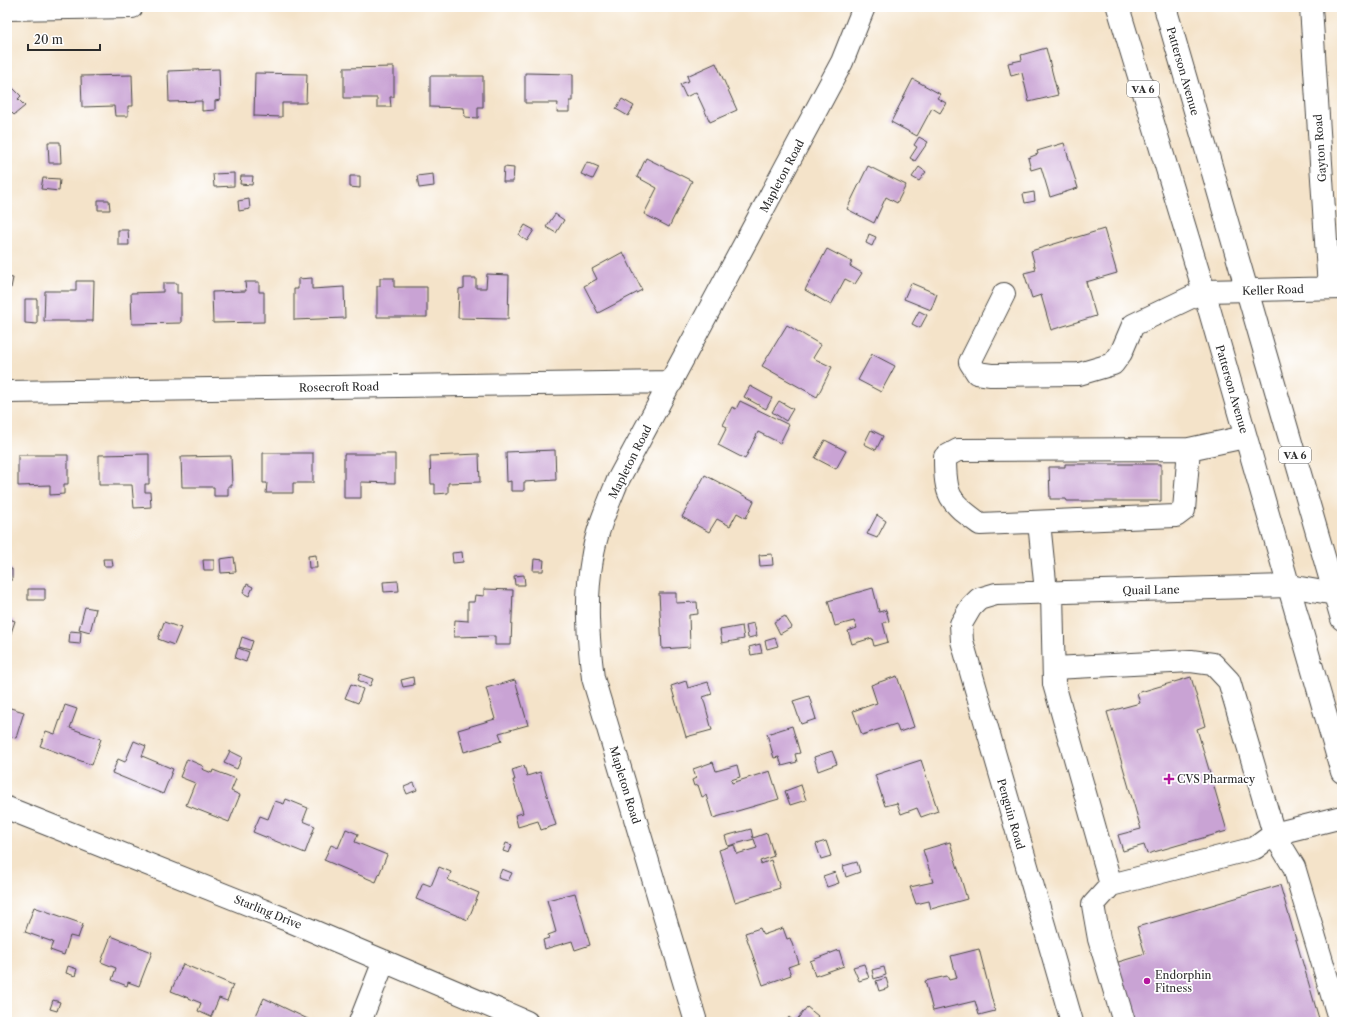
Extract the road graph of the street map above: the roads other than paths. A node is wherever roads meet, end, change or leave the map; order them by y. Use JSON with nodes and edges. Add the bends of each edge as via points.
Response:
{"nodes":[{"id":1,"x":132,"y":7,"type":"edge"},
{"id":2,"x":864,"y":7,"type":"edge"},
{"id":3,"x":1118,"y":7,"type":"edge"},
{"id":4,"x":1165,"y":7,"type":"edge"},
{"id":5,"x":1311,"y":7,"type":"edge"},
{"id":6,"x":7,"y":9,"type":"edge"},
{"id":7,"x":1335,"y":288,"type":"edge"},
{"id":8,"x":1204,"y":291,"type":"junction"},
{"id":9,"x":1248,"y":291,"type":"junction"},
{"id":10,"x":1004,"y":294,"type":"dead end"},
{"id":11,"x":672,"y":382,"type":"junction"},
{"id":12,"x":7,"y":392,"type":"edge"},
{"id":13,"x":1245,"y":437,"type":"junction"},
{"id":14,"x":1189,"y":449,"type":"junction"},
{"id":15,"x":1039,"y":522,"type":"junction"},
{"id":16,"x":1288,"y":586,"type":"junction"},
{"id":17,"x":1049,"y":592,"type":"junction"},
{"id":18,"x":1338,"y":593,"type":"edge"},
{"id":19,"x":971,"y":607,"type":"joint"},
{"id":20,"x":1342,"y":619,"type":"edge"},
{"id":21,"x":1054,"y":668,"type":"junction"},
{"id":22,"x":1342,"y":772,"type":"edge"},
{"id":23,"x":7,"y":808,"type":"edge"},
{"id":24,"x":1342,"y":817,"type":"edge"},
{"id":25,"x":1274,"y":834,"type":"junction"},
{"id":26,"x":1110,"y":885,"type":"junction"},
{"id":27,"x":384,"y":961,"type":"junction"},
{"id":28,"x":360,"y":1022,"type":"edge"},
{"id":29,"x":527,"y":1022,"type":"edge"},
{"id":30,"x":696,"y":1022,"type":"edge"},
{"id":31,"x":1072,"y":1022,"type":"edge"},
{"id":32,"x":1124,"y":1022,"type":"edge"},
{"id":33,"x":1340,"y":1022,"type":"edge"}],
"edges":[{"from":1,"to":6,"type":"street"},
{"from":2,"to":11,"type":"street","name":"Mapleton Road","via":[[842,62]]},
{"from":3,"to":8,"type":"street","name":"Patterson Avenue","number":"VA 6"},
{"from":4,"to":9,"type":"street","name":"Patterson Avenue","number":"VA 6"},
{"from":5,"to":7,"type":"street","name":"Gayton Road"},
{"from":7,"to":9,"type":"street","name":"Keller Road"},
{"from":8,"to":9,"type":"street","name":"Keller Road"},
{"from":8,"to":10,"type":"street","via":[[1133,325],[1121,353],[1113,364],[1079,374],[977,373],[970,362]]},
{"from":8,"to":13,"type":"street","name":"Patterson Avenue","number":"VA 6"},
{"from":9,"to":18,"type":"street","name":"Patterson Avenue","number":"VA 6"},
{"from":11,"to":12,"type":"street","name":"Rosecroft Road"},
{"from":11,"to":30,"type":"street","name":"Mapleton Road","via":[[618,480],[600,526],[592,557],[587,606],[593,678]]},
{"from":13,"to":14,"type":"street"},
{"from":13,"to":16,"type":"street","name":"Patterson Avenue","number":"VA 6"},
{"from":14,"to":15,"type":"street","via":[[1184,510],[1176,516]]},
{"from":14,"to":15,"type":"street","via":[[958,450],[945,457],[945,484],[956,506],[980,524]]},
{"from":15,"to":17,"type":"street"},
{"from":16,"to":17,"type":"street","name":"Quail Lane"},
{"from":16,"to":18,"type":"street","name":"Quail Lane"},
{"from":16,"to":22,"type":"street","name":"Patterson Avenue","number":"VA 6"},
{"from":17,"to":19,"type":"street","name":"Quail Lane","via":[[996,594],[978,599]]},
{"from":17,"to":21,"type":"street"},
{"from":18,"to":20,"type":"street","name":"Patterson Avenue","number":"VA 6"},
{"from":19,"to":31,"type":"street","name":"Penguin Road","via":[[961,624],[962,641]]},
{"from":21,"to":25,"type":"street","via":[[1191,661],[1213,664],[1229,681]]},
{"from":21,"to":26,"type":"street","via":[[1054,684]]},
{"from":23,"to":27,"type":"street","name":"Starling Drive"},
{"from":24,"to":25,"type":"street"},
{"from":25,"to":26,"type":"street","via":[[1255,848]]},
{"from":25,"to":33,"type":"street","via":[[1294,867]]},
{"from":26,"to":32,"type":"street","via":[[1093,905],[1099,939]]},
{"from":27,"to":28,"type":"street"},
{"from":27,"to":29,"type":"street","name":"Starling Drive"}]}
